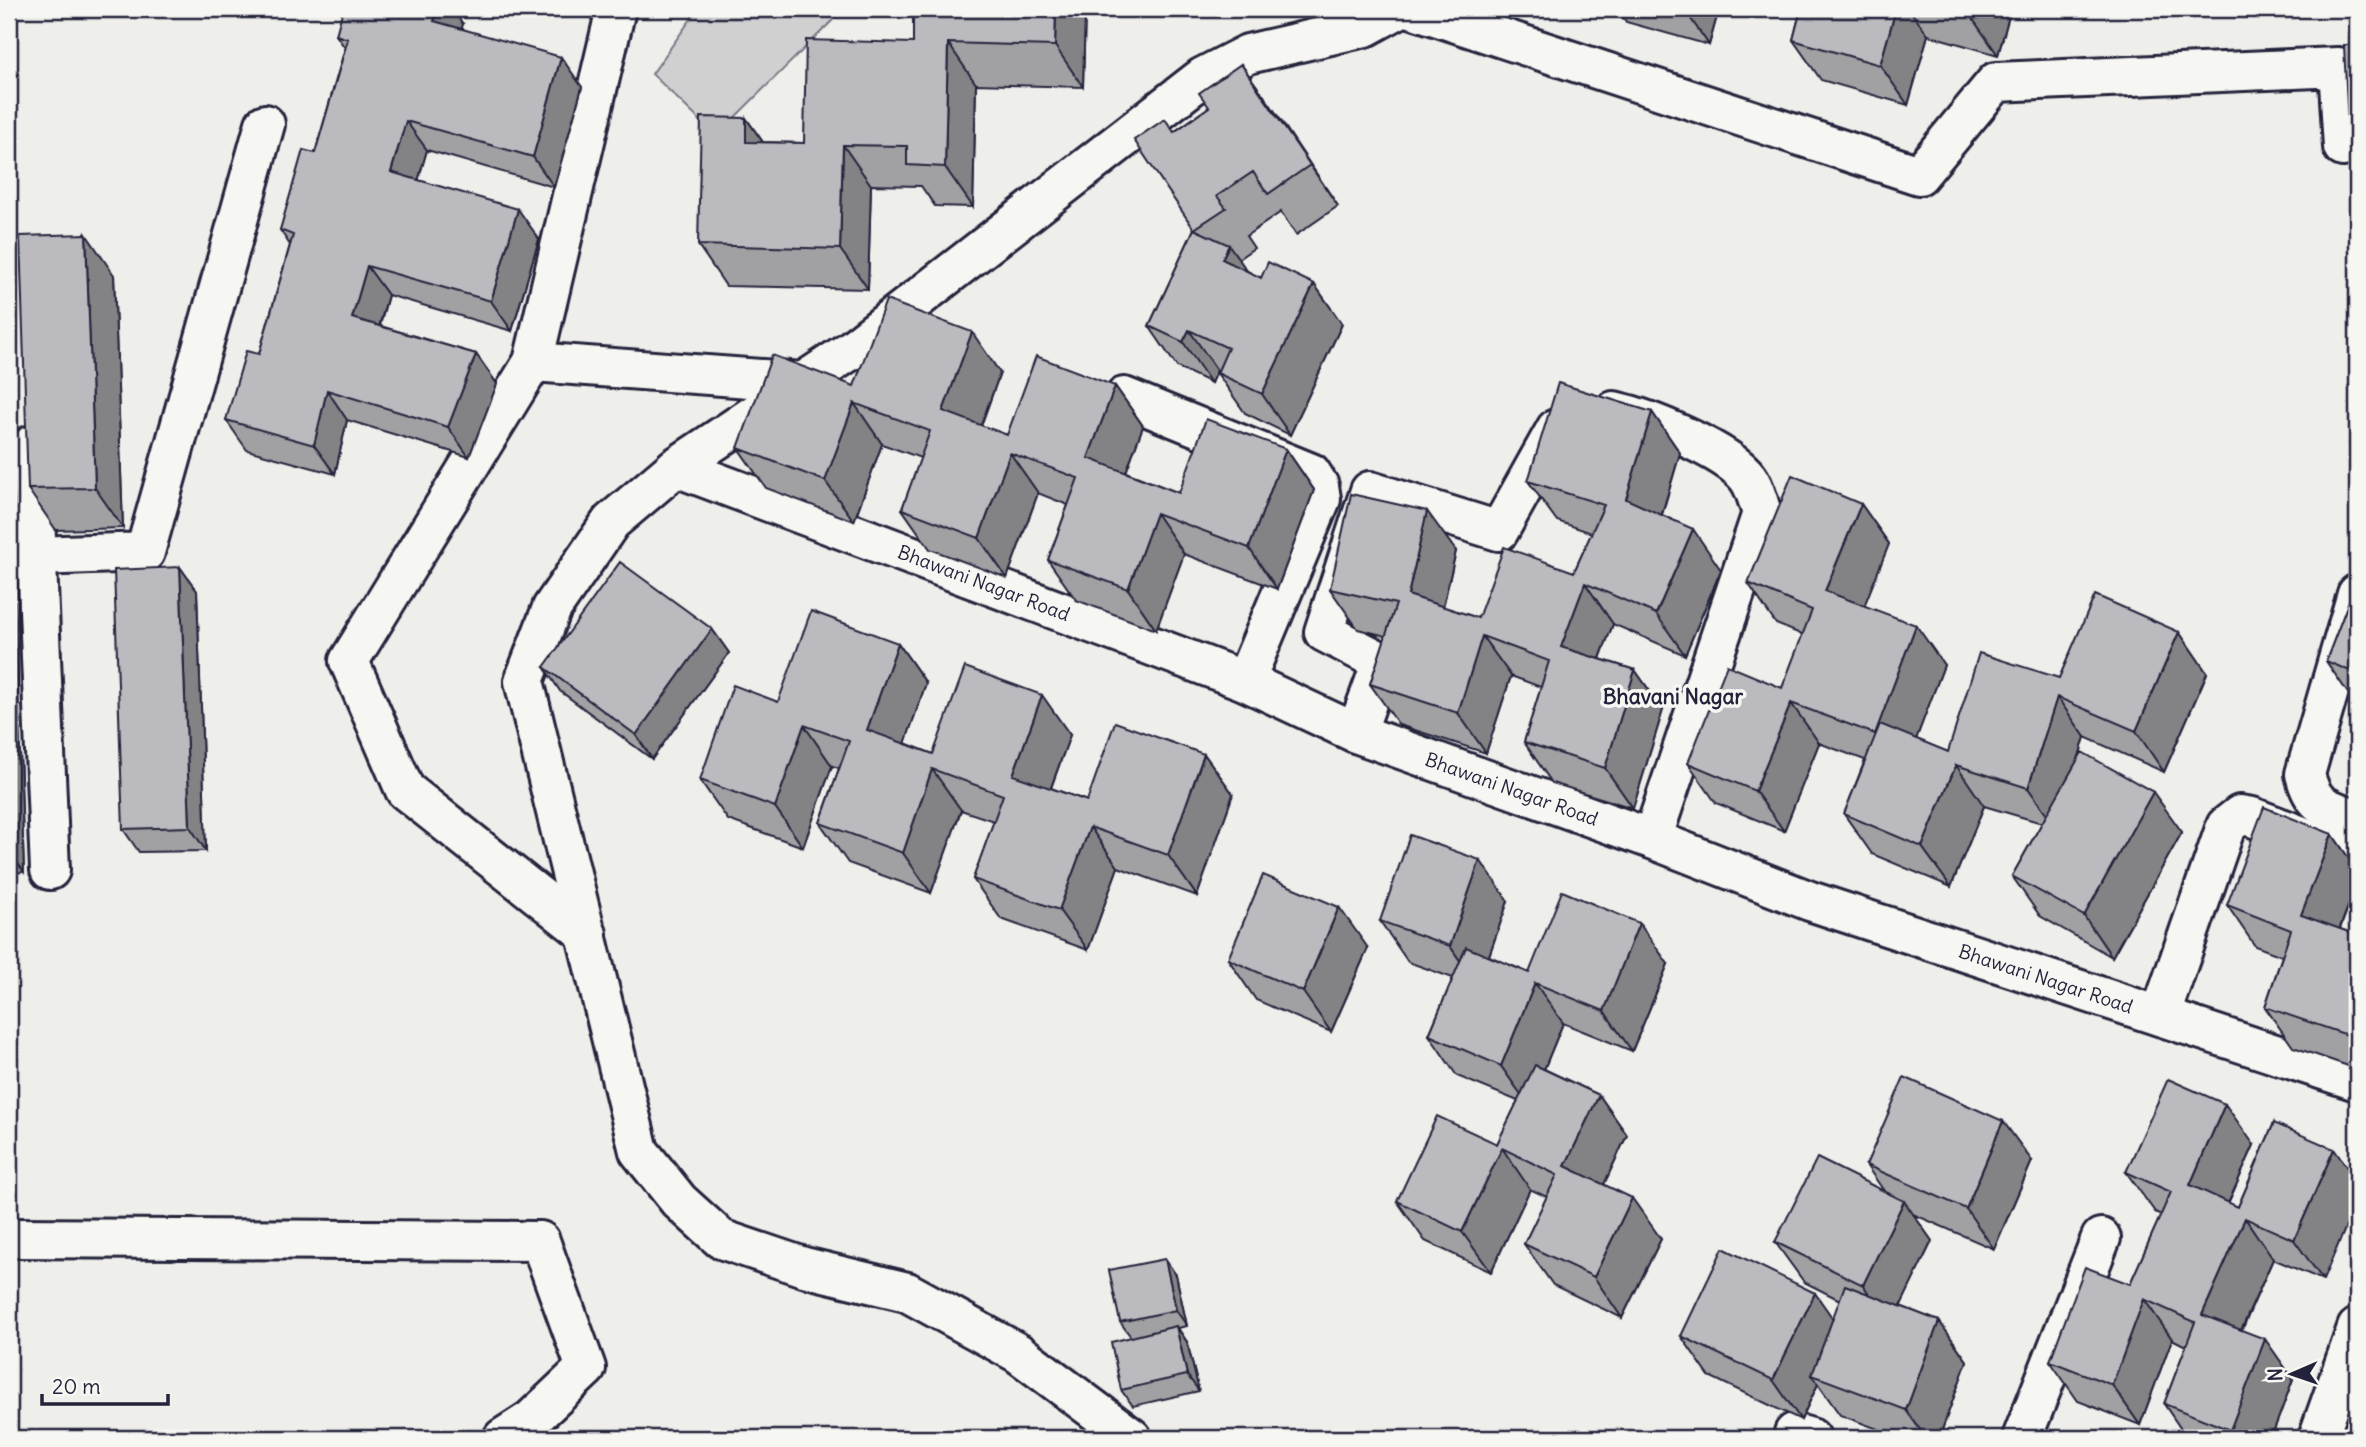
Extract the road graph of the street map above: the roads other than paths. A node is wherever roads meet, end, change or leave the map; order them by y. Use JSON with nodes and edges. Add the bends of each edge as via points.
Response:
{"nodes":[{"id":1,"x":616,"y":9,"type":"edge"},
{"id":2,"x":1398,"y":9,"type":"edge"},
{"id":3,"x":1414,"y":9,"type":"edge"},
{"id":4,"x":265,"y":124,"type":"dead end"},
{"id":5,"x":2343,"y":147,"type":"dead end"},
{"id":6,"x":533,"y":362,"type":"junction"},
{"id":7,"x":803,"y":382,"type":"junction"},
{"id":8,"x":1125,"y":397,"type":"dead end"},
{"id":9,"x":31,"y":403,"type":"edge"},
{"id":10,"x":676,"y":467,"type":"junction"},
{"id":11,"x":23,"y":556,"type":"edge"},
{"id":12,"x":2357,"y":594,"type":"edge"},
{"id":13,"x":1245,"y":681,"type":"junction"},
{"id":14,"x":1356,"y":733,"type":"junction"},
{"id":15,"x":2357,"y":819,"type":"edge"},
{"id":16,"x":1652,"y":839,"type":"junction"},
{"id":17,"x":2357,"y":857,"type":"edge"},
{"id":18,"x":50,"y":870,"type":"dead end"},
{"id":19,"x":587,"y":933,"type":"junction"},
{"id":20,"x":2160,"y":1016,"type":"junction"},
{"id":21,"x":2357,"y":1081,"type":"edge"},
{"id":22,"x":9,"y":1238,"type":"edge"},
{"id":23,"x":2101,"y":1238,"type":"dead end"},
{"id":24,"x":2357,"y":1328,"type":"edge"},
{"id":25,"x":502,"y":1438,"type":"edge"},
{"id":26,"x":1132,"y":1438,"type":"edge"},
{"id":27,"x":2022,"y":1438,"type":"edge"},
{"id":28,"x":2319,"y":1438,"type":"edge"}],
"edges":[{"from":1,"to":6,"type":"street"},
{"from":2,"to":7,"type":"street","via":[[1365,27],[1248,54],[1203,77],[855,348]]},
{"from":3,"to":5,"type":"street","via":[[1919,175],[1996,82],[2338,67]]},
{"from":4,"to":11,"type":"street","via":[[145,552]]},
{"from":6,"to":7,"type":"street"},
{"from":6,"to":19,"type":"street","via":[[349,661],[405,790]]},
{"from":7,"to":10,"type":"street"},
{"from":8,"to":13,"type":"street","via":[[1311,473],[1319,486],[1321,499]]},
{"from":9,"to":11,"type":"street"},
{"from":10,"to":13,"type":"street","name":"Bhawani Nagar Road"},
{"from":10,"to":19,"type":"street","via":[[611,522],[552,608],[524,681]]},
{"from":11,"to":18,"type":"street"},
{"from":12,"to":15,"type":"street","via":[[2305,774],[2309,792],[2319,804]]},
{"from":13,"to":14,"type":"street","name":"Bhawani Nagar Road"},
{"from":14,"to":16,"type":"street","name":"Bhawani Nagar Road"},
{"from":14,"to":16,"type":"street","via":[[1382,662],[1324,632],[1370,491],[1499,531],[1557,426],[1580,403],[1634,415],[1704,444],[1748,477],[1762,513]]},
{"from":16,"to":20,"type":"street","name":"Bhawani Nagar Road","via":[[1810,901]]},
{"from":17,"to":20,"type":"street","via":[[2240,815],[2227,826]]},
{"from":19,"to":26,"type":"street","via":[[639,1151],[679,1201],[721,1239],[804,1267],[907,1292],[1018,1353]]},
{"from":20,"to":21,"type":"street","name":"Bhawani Nagar Road"},
{"from":22,"to":25,"type":"street","via":[[540,1241],[586,1368],[531,1420]]},
{"from":23,"to":27,"type":"street"},
{"from":24,"to":28,"type":"street"}]}
